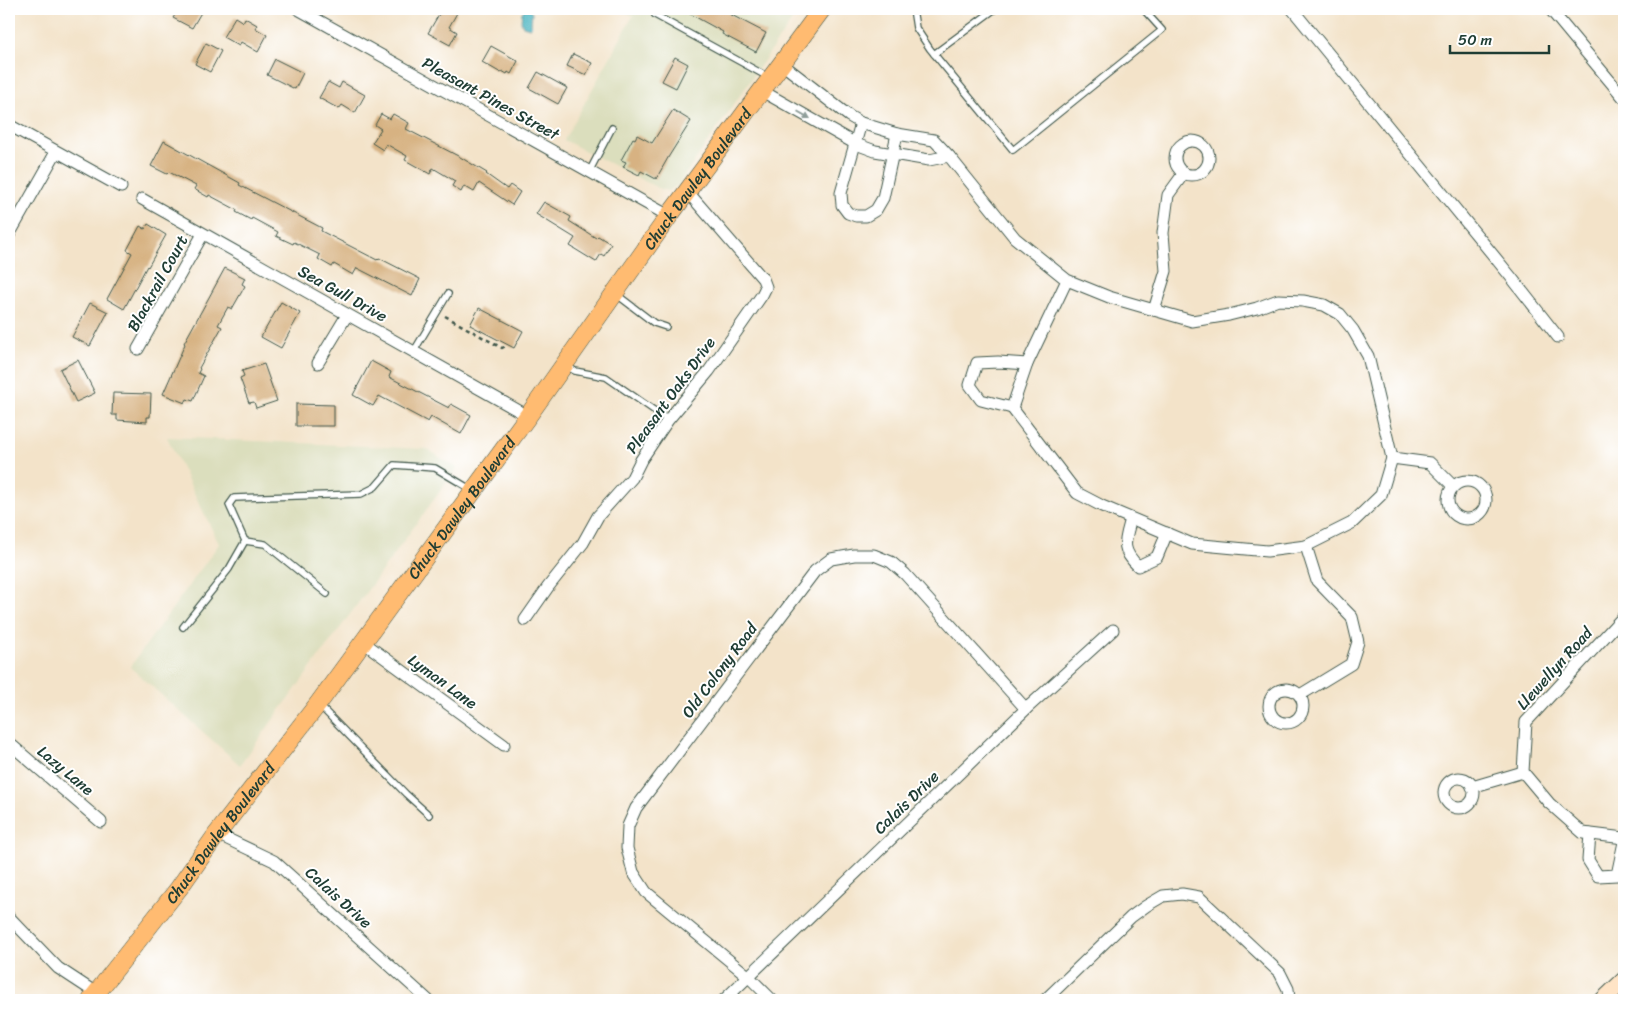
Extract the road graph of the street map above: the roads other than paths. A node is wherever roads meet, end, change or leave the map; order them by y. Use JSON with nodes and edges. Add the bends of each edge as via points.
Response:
{"nodes":[{"id":1,"x":298,"y":9,"type":"edge"},
{"id":2,"x":658,"y":9,"type":"edge"},
{"id":3,"x":822,"y":9,"type":"edge"},
{"id":4,"x":913,"y":9,"type":"edge"},
{"id":5,"x":994,"y":9,"type":"edge"},
{"id":6,"x":1143,"y":9,"type":"edge"},
{"id":7,"x":1292,"y":9,"type":"edge"},
{"id":8,"x":1550,"y":9,"type":"edge"},
{"id":9,"x":934,"y":54,"type":"junction"},
{"id":10,"x":782,"y":64,"type":"junction"},
{"id":11,"x":766,"y":85,"type":"junction"},
{"id":12,"x":1624,"y":98,"type":"edge"},
{"id":13,"x":861,"y":123,"type":"junction"},
{"id":14,"x":9,"y":126,"type":"edge"},
{"id":15,"x":612,"y":128,"type":"dead end"},
{"id":16,"x":897,"y":134,"type":"junction"},
{"id":17,"x":856,"y":144,"type":"junction"},
{"id":18,"x":56,"y":152,"type":"junction"},
{"id":19,"x":892,"y":155,"type":"junction"},
{"id":20,"x":949,"y":156,"type":"junction"},
{"id":21,"x":589,"y":172,"type":"junction"},
{"id":22,"x":1184,"y":173,"type":"dead end"},
{"id":23,"x":121,"y":187,"type":"dead end"},
{"id":24,"x":687,"y":191,"type":"junction"},
{"id":25,"x":142,"y":199,"type":"dead end"},
{"id":26,"x":668,"y":216,"type":"junction"},
{"id":27,"x":203,"y":234,"type":"junction"},
{"id":28,"x":9,"y":235,"type":"edge"},
{"id":29,"x":1067,"y":280,"type":"junction"},
{"id":30,"x":615,"y":292,"type":"junction"},
{"id":31,"x":448,"y":294,"type":"dead end"},
{"id":32,"x":1154,"y":310,"type":"junction"},
{"id":33,"x":347,"y":315,"type":"junction"},
{"id":34,"x":666,"y":327,"type":"dead end"},
{"id":35,"x":1558,"y":337,"type":"dead end"},
{"id":36,"x":138,"y":348,"type":"dead end"},
{"id":37,"x":414,"y":351,"type":"junction"},
{"id":38,"x":318,"y":363,"type":"dead end"},
{"id":39,"x":1027,"y":364,"type":"junction"},
{"id":40,"x":564,"y":365,"type":"junction"},
{"id":41,"x":1012,"y":408,"type":"junction"},
{"id":42,"x":528,"y":416,"type":"junction"},
{"id":43,"x":668,"y":420,"type":"junction"},
{"id":44,"x":1392,"y":458,"type":"junction"},
{"id":45,"x":1453,"y":486,"type":"dead end"},
{"id":46,"x":473,"y":491,"type":"junction"},
{"id":47,"x":1131,"y":519,"type":"junction"},
{"id":48,"x":1167,"y":533,"type":"junction"},
{"id":49,"x":245,"y":541,"type":"junction"},
{"id":50,"x":1306,"y":546,"type":"junction"},
{"id":51,"x":328,"y":594,"type":"dead end"},
{"id":52,"x":1624,"y":616,"type":"edge"},
{"id":53,"x":525,"y":620,"type":"dead end"},
{"id":54,"x":184,"y":627,"type":"dead end"},
{"id":55,"x":1113,"y":630,"type":"dead end"},
{"id":56,"x":363,"y":642,"type":"junction"},
{"id":57,"x":1300,"y":695,"type":"dead end"},
{"id":58,"x":318,"y":704,"type":"junction"},
{"id":59,"x":1026,"y":709,"type":"junction"},
{"id":60,"x":9,"y":743,"type":"edge"},
{"id":61,"x":504,"y":746,"type":"dead end"},
{"id":62,"x":1523,"y":772,"type":"junction"},
{"id":63,"x":1472,"y":787,"type":"dead end"},
{"id":64,"x":429,"y":815,"type":"dead end"},
{"id":65,"x":101,"y":822,"type":"dead end"},
{"id":66,"x":217,"y":834,"type":"junction"},
{"id":67,"x":1590,"y":834,"type":"junction"},
{"id":68,"x":1624,"y":838,"type":"edge"},
{"id":69,"x":1624,"y":842,"type":"edge"},
{"id":70,"x":9,"y":917,"type":"edge"},
{"id":71,"x":748,"y":976,"type":"junction"},
{"id":72,"x":1624,"y":980,"type":"edge"},
{"id":73,"x":97,"y":998,"type":"edge"},
{"id":74,"x":428,"y":1000,"type":"edge"},
{"id":75,"x":724,"y":1000,"type":"edge"},
{"id":76,"x":772,"y":1000,"type":"edge"},
{"id":77,"x":1045,"y":1000,"type":"edge"},
{"id":78,"x":1288,"y":1000,"type":"edge"},
{"id":79,"x":1603,"y":1000,"type":"edge"}],
"edges":[{"from":1,"to":21,"type":"street","name":"Pleasant Pines Street"},
{"from":2,"to":11,"type":"lane","via":[[655,15]]},
{"from":3,"to":10,"type":"main road","name":"Chuck Dawley Boulevard"},
{"from":4,"to":9,"type":"lane","via":[[916,28]]},
{"from":5,"to":9,"type":"lane"},
{"from":6,"to":9,"type":"lane","via":[[1162,30],[1013,150]]},
{"from":7,"to":35,"type":"street"},
{"from":8,"to":12,"type":"street"},
{"from":10,"to":11,"type":"main road","name":"Chuck Dawley Boulevard"},
{"from":10,"to":13,"type":"street"},
{"from":11,"to":17,"type":"street","one_way":true},
{"from":11,"to":24,"type":"main road","name":"Chuck Dawley Boulevard"},
{"from":13,"to":16,"type":"street"},
{"from":13,"to":17,"type":"street"},
{"from":14,"to":18,"type":"street"},
{"from":15,"to":21,"type":"lane"},
{"from":16,"to":19,"type":"street"},
{"from":16,"to":20,"type":"street","via":[[934,140]]},
{"from":17,"to":19,"type":"street"},
{"from":17,"to":19,"type":"street","via":[[841,193],[842,205],[848,213],[856,216],[866,216],[876,210],[883,198]]},
{"from":18,"to":23,"type":"street"},
{"from":18,"to":28,"type":"street"},
{"from":19,"to":20,"type":"street","via":[[929,160]]},
{"from":20,"to":29,"type":"street","via":[[1015,238]]},
{"from":21,"to":26,"type":"street","name":"Pleasant Pines Street"},
{"from":22,"to":32,"type":"street","via":[[1168,195],[1163,233],[1166,271]]},
{"from":24,"to":26,"type":"main road","name":"Chuck Dawley Boulevard"},
{"from":24,"to":43,"type":"street","name":"Pleasant Oaks Drive","via":[[766,287],[709,370]]},
{"from":25,"to":27,"type":"street","name":"Sea Gull Drive"},
{"from":26,"to":30,"type":"main road","name":"Chuck Dawley Boulevard"},
{"from":27,"to":33,"type":"street","name":"Sea Gull Drive"},
{"from":27,"to":36,"type":"street","name":"Blackrail Court"},
{"from":29,"to":32,"type":"street"},
{"from":29,"to":39,"type":"street"},
{"from":30,"to":34,"type":"lane","via":[[654,323]]},
{"from":30,"to":40,"type":"main road","name":"Chuck Dawley Boulevard"},
{"from":31,"to":37,"type":"lane"},
{"from":32,"to":44,"type":"street","via":[[1192,321],[1238,313],[1278,300],[1324,305],[1340,314],[1368,356]]},
{"from":33,"to":37,"type":"street","name":"Sea Gull Drive"},
{"from":33,"to":38,"type":"street"},
{"from":37,"to":42,"type":"street","name":"Sea Gull Drive"},
{"from":39,"to":41,"type":"street"},
{"from":39,"to":41,"type":"street","via":[[978,363],[970,385],[981,400]]},
{"from":40,"to":42,"type":"main road","name":"Chuck Dawley Boulevard"},
{"from":40,"to":43,"type":"lane","via":[[575,371],[606,377]]},
{"from":41,"to":47,"type":"street","via":[[1077,493]]},
{"from":42,"to":46,"type":"main road","name":"Chuck Dawley Boulevard"},
{"from":43,"to":53,"type":"street","name":"Pleasant Oaks Drive","via":[[632,478],[598,516],[583,542]]},
{"from":44,"to":45,"type":"street","via":[[1430,463]]},
{"from":44,"to":50,"type":"street","via":[[1381,495],[1352,523]]},
{"from":46,"to":49,"type":"lane","via":[[435,468],[394,465],[376,487],[361,494],[234,498],[229,505]]},
{"from":46,"to":56,"type":"main road","name":"Chuck Dawley Boulevard"},
{"from":47,"to":48,"type":"street"},
{"from":47,"to":48,"type":"street","via":[[1125,541],[1127,556],[1138,566],[1156,557]]},
{"from":48,"to":50,"type":"street","via":[[1192,544],[1233,549],[1267,552]]},
{"from":49,"to":51,"type":"lane","via":[[266,544]]},
{"from":49,"to":54,"type":"lane","via":[[229,569]]},
{"from":50,"to":57,"type":"street","via":[[1316,581],[1352,617],[1358,642],[1351,664]]},
{"from":52,"to":62,"type":"street","name":"Llewellyn Road","via":[[1526,722]]},
{"from":55,"to":59,"type":"street","name":"Calais Drive"},
{"from":56,"to":58,"type":"main road","name":"Chuck Dawley Boulevard"},
{"from":56,"to":61,"type":"street","name":"Lyman Lane"},
{"from":58,"to":64,"type":"lane"},
{"from":58,"to":66,"type":"main road","name":"Chuck Dawley Boulevard"},
{"from":59,"to":71,"type":"street","name":"Calais Drive"},
{"from":59,"to":71,"type":"street","name":"Old Colony Road","via":[[891,562],[874,554],[854,554],[831,559],[814,571],[636,808],[628,826],[627,848],[633,872],[646,892]]},
{"from":60,"to":65,"type":"street","name":"Lazy Lane"},
{"from":62,"to":63,"type":"street"},
{"from":62,"to":67,"type":"street","via":[[1549,803],[1583,833]]},
{"from":66,"to":73,"type":"main road","name":"Chuck Dawley Boulevard"},
{"from":66,"to":74,"type":"street","name":"Calais Drive","via":[[274,861]]},
{"from":67,"to":68,"type":"street"},
{"from":67,"to":69,"type":"street","via":[[1588,860],[1598,876],[1617,875]]},
{"from":70,"to":73,"type":"street","via":[[58,968]]},
{"from":71,"to":75,"type":"street","name":"Calais Drive"},
{"from":71,"to":76,"type":"street","name":"Old Colony Road"},
{"from":72,"to":79,"type":"main road"},
{"from":77,"to":78,"type":"street","via":[[1131,917],[1163,896],[1182,894],[1199,897],[1280,973],[1288,989]]}]}
